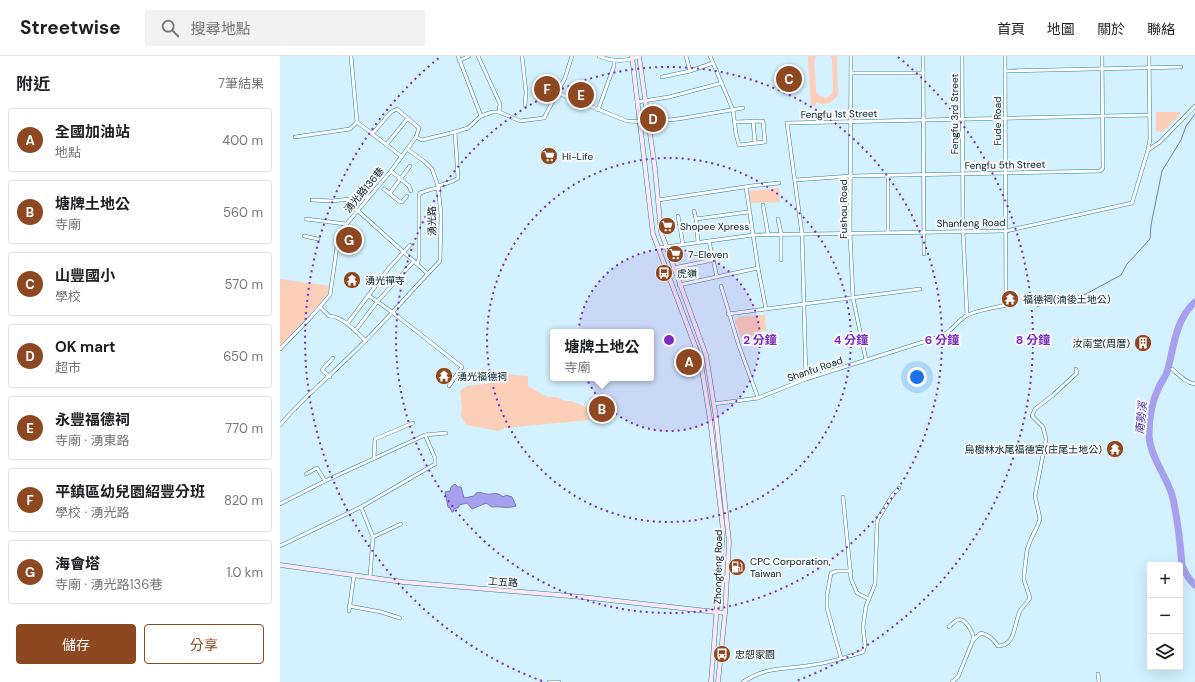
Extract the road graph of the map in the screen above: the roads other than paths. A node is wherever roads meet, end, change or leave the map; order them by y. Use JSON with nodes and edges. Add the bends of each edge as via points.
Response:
{"nodes":[{"id":1,"x":350,"y":56,"type":"edge"},
{"id":2,"x":458,"y":56,"type":"edge"},
{"id":3,"x":470,"y":56,"type":"edge"},
{"id":4,"x":478,"y":56,"type":"edge"},
{"id":5,"x":522,"y":56,"type":"edge"},
{"id":6,"x":572,"y":56,"type":"edge"},
{"id":7,"x":599,"y":56,"type":"edge"},
{"id":8,"x":640,"y":56,"type":"edge"},
{"id":9,"x":686,"y":56,"type":"edge"},
{"id":10,"x":710,"y":56,"type":"edge"},
{"id":11,"x":851,"y":56,"type":"edge"},
{"id":12,"x":923,"y":56,"type":"edge"},
{"id":13,"x":962,"y":56,"type":"edge"},
{"id":14,"x":1005,"y":56,"type":"edge"},
{"id":15,"x":1102,"y":56,"type":"edge"},
{"id":16,"x":1149,"y":56,"type":"edge"},
{"id":17,"x":632,"y":58,"type":"edge"},
{"id":18,"x":459,"y":61,"type":"junction"},
{"id":19,"x":614,"y":61,"type":"junction"},
{"id":20,"x":713,"y":63,"type":"junction"},
{"id":21,"x":1181,"y":67,"type":"dead end"},
{"id":22,"x":1149,"y":68,"type":"junction"},
{"id":23,"x":1102,"y":69,"type":"junction"},
{"id":24,"x":690,"y":71,"type":"junction"},
{"id":25,"x":1005,"y":71,"type":"junction"},
{"id":26,"x":851,"y":73,"type":"junction"},
{"id":27,"x":923,"y":73,"type":"junction"},
{"id":28,"x":662,"y":77,"type":"dead end"},
{"id":29,"x":722,"y":83,"type":"junction"},
{"id":30,"x":558,"y":93,"type":"junction"},
{"id":31,"x":645,"y":101,"type":"junction"},
{"id":32,"x":638,"y":102,"type":"junction"},
{"id":33,"x":525,"y":105,"type":"dead end"},
{"id":34,"x":1195,"y":106,"type":"edge"},
{"id":35,"x":743,"y":108,"type":"dead end"},
{"id":36,"x":598,"y":110,"type":"junction"},
{"id":37,"x":733,"y":110,"type":"junction"},
{"id":38,"x":499,"y":112,"type":"junction"},
{"id":39,"x":1150,"y":115,"type":"junction"},
{"id":40,"x":481,"y":116,"type":"junction"},
{"id":41,"x":1102,"y":116,"type":"junction"},
{"id":42,"x":408,"y":118,"type":"junction"},
{"id":43,"x":1005,"y":118,"type":"junction"},
{"id":44,"x":962,"y":119,"type":"junction"},
{"id":45,"x":923,"y":120,"type":"junction"},
{"id":46,"x":640,"y":121,"type":"junction"},
{"id":47,"x":753,"y":121,"type":"junction"},
{"id":48,"x":851,"y":121,"type":"junction"},
{"id":49,"x":357,"y":122,"type":"junction"},
{"id":50,"x":648,"y":122,"type":"junction"},
{"id":51,"x":735,"y":122,"type":"junction"},
{"id":52,"x":455,"y":132,"type":"junction"},
{"id":53,"x":372,"y":134,"type":"junction"},
{"id":54,"x":295,"y":137,"type":"dead end"},
{"id":55,"x":416,"y":137,"type":"junction"},
{"id":56,"x":755,"y":143,"type":"junction"},
{"id":57,"x":386,"y":145,"type":"junction"},
{"id":58,"x":407,"y":149,"type":"junction"},
{"id":59,"x":1148,"y":150,"type":"junction"},
{"id":60,"x":400,"y":156,"type":"junction"},
{"id":61,"x":410,"y":166,"type":"dead end"},
{"id":62,"x":391,"y":171,"type":"junction"},
{"id":63,"x":1006,"y":173,"type":"junction"},
{"id":64,"x":923,"y":174,"type":"junction"},
{"id":65,"x":963,"y":174,"type":"junction"},
{"id":66,"x":888,"y":175,"type":"junction"},
{"id":67,"x":851,"y":176,"type":"junction"},
{"id":68,"x":400,"y":179,"type":"junction"},
{"id":69,"x":795,"y":180,"type":"junction"},
{"id":70,"x":779,"y":183,"type":"dead end"},
{"id":71,"x":746,"y":186,"type":"junction"},
{"id":72,"x":438,"y":187,"type":"junction"},
{"id":73,"x":384,"y":189,"type":"dead end"},
{"id":74,"x":411,"y":191,"type":"dead end"},
{"id":75,"x":390,"y":193,"type":"junction"},
{"id":76,"x":407,"y":196,"type":"dead end"},
{"id":77,"x":368,"y":197,"type":"junction"},
{"id":78,"x":312,"y":200,"type":"dead end"},
{"id":79,"x":658,"y":200,"type":"junction"},
{"id":80,"x":763,"y":205,"type":"dead end"},
{"id":81,"x":357,"y":210,"type":"junction"},
{"id":82,"x":694,"y":211,"type":"dead end"},
{"id":83,"x":748,"y":212,"type":"junction"},
{"id":84,"x":678,"y":216,"type":"dead end"},
{"id":85,"x":306,"y":219,"type":"dead end"},
{"id":86,"x":696,"y":219,"type":"junction"},
{"id":87,"x":778,"y":219,"type":"dead end"},
{"id":88,"x":346,"y":224,"type":"junction"},
{"id":89,"x":923,"y":231,"type":"junction"},
{"id":90,"x":963,"y":231,"type":"junction"},
{"id":91,"x":1006,"y":231,"type":"junction"},
{"id":92,"x":888,"y":232,"type":"junction"},
{"id":93,"x":781,"y":233,"type":"junction"},
{"id":94,"x":850,"y":233,"type":"junction"},
{"id":95,"x":753,"y":234,"type":"junction"},
{"id":96,"x":768,"y":234,"type":"junction"},
{"id":97,"x":802,"y":234,"type":"junction"},
{"id":98,"x":304,"y":236,"type":"dead end"},
{"id":99,"x":318,"y":238,"type":"dead end"},
{"id":100,"x":708,"y":241,"type":"junction"},
{"id":101,"x":698,"y":242,"type":"junction"},
{"id":102,"x":410,"y":245,"type":"dead end"},
{"id":103,"x":683,"y":245,"type":"junction"},
{"id":104,"x":666,"y":247,"type":"junction"},
{"id":105,"x":658,"y":248,"type":"junction"},
{"id":106,"x":403,"y":251,"type":"junction"},
{"id":107,"x":924,"y":254,"type":"dead end"},
{"id":108,"x":713,"y":260,"type":"junction"},
{"id":109,"x":781,"y":260,"type":"dead end"},
{"id":110,"x":415,"y":262,"type":"junction"},
{"id":111,"x":673,"y":268,"type":"junction"},
{"id":112,"x":758,"y":268,"type":"junction"},
{"id":113,"x":428,"y":274,"type":"junction"},
{"id":114,"x":717,"y":277,"type":"junction"},
{"id":115,"x":679,"y":285,"type":"junction"},
{"id":116,"x":720,"y":286,"type":"dead end"},
{"id":117,"x":920,"y":289,"type":"dead end"},
{"id":118,"x":368,"y":295,"type":"junction"},
{"id":119,"x":853,"y":298,"type":"junction"},
{"id":120,"x":377,"y":302,"type":"junction"},
{"id":121,"x":804,"y":304,"type":"junction"},
{"id":122,"x":320,"y":307,"type":"junction"},
{"id":123,"x":766,"y":309,"type":"junction"},
{"id":124,"x":392,"y":312,"type":"junction"},
{"id":125,"x":728,"y":314,"type":"junction"},
{"id":126,"x":967,"y":315,"type":"junction"},
{"id":127,"x":347,"y":324,"type":"junction"},
{"id":128,"x":355,"y":331,"type":"junction"},
{"id":129,"x":366,"y":340,"type":"junction"},
{"id":130,"x":280,"y":349,"type":"edge"},
{"id":131,"x":334,"y":358,"type":"dead end"},
{"id":132,"x":866,"y":360,"type":"junction"},
{"id":133,"x":1076,"y":369,"type":"dead end"},
{"id":134,"x":1172,"y":369,"type":"dead end"},
{"id":135,"x":330,"y":377,"type":"junction"},
{"id":136,"x":806,"y":379,"type":"junction"},
{"id":137,"x":1195,"y":384,"type":"edge"},
{"id":138,"x":449,"y":386,"type":"dead end"},
{"id":139,"x":758,"y":398,"type":"junction"},
{"id":140,"x":714,"y":404,"type":"junction"},
{"id":141,"x":413,"y":423,"type":"dead end"},
{"id":142,"x":280,"y":425,"type":"edge"},
{"id":143,"x":446,"y":433,"type":"dead end"},
{"id":144,"x":425,"y":435,"type":"junction"},
{"id":145,"x":374,"y":458,"type":"junction"},
{"id":146,"x":306,"y":474,"type":"dead end"},
{"id":147,"x":325,"y":481,"type":"junction"},
{"id":148,"x":899,"y":488,"type":"dead end"},
{"id":149,"x":843,"y":497,"type":"dead end"},
{"id":150,"x":280,"y":504,"type":"edge"},
{"id":151,"x":360,"y":507,"type":"junction"},
{"id":152,"x":401,"y":524,"type":"dead end"},
{"id":153,"x":373,"y":537,"type":"junction"},
{"id":154,"x":280,"y":546,"type":"edge"},
{"id":155,"x":722,"y":555,"type":"junction"},
{"id":156,"x":728,"y":555,"type":"junction"},
{"id":157,"x":280,"y":565,"type":"edge"},
{"id":158,"x":851,"y":571,"type":"junction"},
{"id":159,"x":354,"y":575,"type":"junction"},
{"id":160,"x":370,"y":577,"type":"junction"},
{"id":161,"x":869,"y":600,"type":"junction"},
{"id":162,"x":350,"y":606,"type":"junction"},
{"id":163,"x":349,"y":612,"type":"dead end"},
{"id":164,"x":718,"y":612,"type":"junction"},
{"id":165,"x":725,"y":612,"type":"junction"},
{"id":166,"x":400,"y":618,"type":"dead end"},
{"id":167,"x":949,"y":627,"type":"dead end"},
{"id":168,"x":973,"y":640,"type":"junction"},
{"id":169,"x":841,"y":658,"type":"junction"},
{"id":170,"x":1098,"y":674,"type":"dead end"},
{"id":171,"x":549,"y":682,"type":"edge"},
{"id":172,"x":559,"y":682,"type":"edge"},
{"id":173,"x":711,"y":682,"type":"edge"},
{"id":174,"x":718,"y":682,"type":"edge"},
{"id":175,"x":743,"y":682,"type":"edge"},
{"id":176,"x":952,"y":682,"type":"edge"},
{"id":177,"x":1099,"y":682,"type":"edge"}],
"edges":[{"from":1,"to":49,"type":"street"},
{"from":2,"to":18,"type":"street"},
{"from":3,"to":18,"type":"street"},
{"from":4,"to":38,"type":"street","via":[[500,104]]},
{"from":5,"to":33,"type":"street"},
{"from":6,"to":30,"type":"street"},
{"from":7,"to":19,"type":"street"},
{"from":8,"to":17,"type":"street"},
{"from":8,"to":31,"type":"main road","name":"Zhongfeng Road"},
{"from":9,"to":24,"type":"street"},
{"from":10,"to":20,"type":"street"},
{"from":11,"to":26,"type":"street","name":"Fushou Road"},
{"from":12,"to":27,"type":"street"},
{"from":13,"to":44,"type":"street","name":"Fengfu 3rd Street"},
{"from":14,"to":25,"type":"street","name":"Fude Road"},
{"from":15,"to":23,"type":"street","name":"Fengfu 5th Street"},
{"from":16,"to":22,"type":"street","name":"Shanfeng Road"},
{"from":17,"to":19,"type":"street"},
{"from":17,"to":32,"type":"main road","name":"Zhongfeng Road"},
{"from":18,"to":40,"type":"street"},
{"from":19,"to":36,"type":"street"},
{"from":20,"to":24,"type":"street"},
{"from":20,"to":29,"type":"street"},
{"from":21,"to":22,"type":"street"},
{"from":22,"to":23,"type":"street"},
{"from":22,"to":39,"type":"street","name":"Shanfeng Road"},
{"from":23,"to":25,"type":"street"},
{"from":23,"to":41,"type":"street","name":"Fengfu 5th Street"},
{"from":24,"to":28,"type":"street"},
{"from":25,"to":43,"type":"street","name":"Fude Road"},
{"from":26,"to":27,"type":"street"},
{"from":26,"to":48,"type":"street","name":"Fushou Road"},
{"from":27,"to":45,"type":"street"},
{"from":29,"to":31,"type":"street"},
{"from":29,"to":37,"type":"street"},
{"from":30,"to":36,"type":"street"},
{"from":30,"to":38,"type":"street","via":[[544,118],[520,121]]},
{"from":31,"to":32,"type":"street"},
{"from":31,"to":50,"type":"main road","name":"Zhongfeng Road"},
{"from":32,"to":46,"type":"main road","name":"Zhongfeng Road"},
{"from":34,"to":59,"type":"street","via":[[1160,142]]},
{"from":35,"to":37,"type":"street"},
{"from":36,"to":46,"type":"street","via":[[627,121]]},
{"from":37,"to":50,"type":"street"},
{"from":37,"to":51,"type":"street"},
{"from":38,"to":40,"type":"street"},
{"from":39,"to":41,"type":"street","name":"Fengfu 1st Street"},
{"from":39,"to":59,"type":"street","name":"Shanfeng Road"},
{"from":40,"to":52,"type":"street","via":[[468,128]]},
{"from":41,"to":43,"type":"street","name":"Fengfu 1st Street"},
{"from":41,"to":63,"type":"street","name":"Fengfu 5th Street","via":[[1101,170]]},
{"from":42,"to":53,"type":"street","via":[[396,109]]},
{"from":42,"to":55,"type":"street","via":[[419,129]]},
{"from":42,"to":57,"type":"street"},
{"from":43,"to":44,"type":"street","name":"Fengfu 1st Street"},
{"from":43,"to":63,"type":"street","name":"Fude Road"},
{"from":44,"to":45,"type":"street","name":"Fengfu 1st Street"},
{"from":44,"to":65,"type":"street","name":"Fengfu 3rd Street"},
{"from":45,"to":48,"type":"street","name":"Fengfu 1st Street"},
{"from":45,"to":64,"type":"street"},
{"from":46,"to":50,"type":"street"},
{"from":46,"to":105,"type":"main road","name":"Zhongfeng Road","via":[[653,234]]},
{"from":47,"to":51,"type":"street"},
{"from":47,"to":56,"type":"street"},
{"from":47,"to":56,"type":"street","via":[[763,121],[765,142]]},
{"from":48,"to":67,"type":"street","name":"Fushou Road"},
{"from":48,"to":69,"type":"street","name":"Fengfu 1st Street","via":[[787,123]]},
{"from":49,"to":53,"type":"street"},
{"from":49,"to":54,"type":"street","via":[[350,129]]},
{"from":50,"to":79,"type":"main road","name":"Zhongfeng Road"},
{"from":51,"to":56,"type":"street","via":[[739,145]]},
{"from":52,"to":55,"type":"street","via":[[422,140]]},
{"from":52,"to":72,"type":"street","via":[[458,178]]},
{"from":53,"to":57,"type":"street"},
{"from":55,"to":58,"type":"street","name":"湧光路136巷"},
{"from":57,"to":60,"type":"street"},
{"from":58,"to":60,"type":"street","name":"湧光路136巷"},
{"from":58,"to":72,"type":"street","name":"湧光路","via":[[432,169]]},
{"from":59,"to":91,"type":"street","name":"Shanfeng Road","via":[[1132,203]]},
{"from":60,"to":62,"type":"street","name":"湧光路136巷"},
{"from":61,"to":68,"type":"street"},
{"from":62,"to":68,"type":"street"},
{"from":62,"to":77,"type":"street","name":"湧光路136巷"},
{"from":63,"to":65,"type":"street","name":"Fengfu 5th Street"},
{"from":63,"to":91,"type":"street","name":"Fude Road"},
{"from":64,"to":65,"type":"street","name":"Fengfu 5th Street"},
{"from":64,"to":66,"type":"street","name":"Fengfu 5th Street"},
{"from":64,"to":89,"type":"street"},
{"from":65,"to":90,"type":"street","name":"Fengfu 3rd Street"},
{"from":66,"to":67,"type":"street","name":"Fengfu 5th Street"},
{"from":66,"to":92,"type":"street"},
{"from":67,"to":69,"type":"street","name":"Fengfu 5th Street"},
{"from":67,"to":94,"type":"street","name":"Fushou Road"},
{"from":68,"to":74,"type":"street"},
{"from":68,"to":75,"type":"street"},
{"from":69,"to":97,"type":"street","name":"Fengfu 1st Street"},
{"from":70,"to":71,"type":"street"},
{"from":71,"to":79,"type":"street"},
{"from":71,"to":83,"type":"street"},
{"from":72,"to":110,"type":"street","via":[[420,193],[419,196],[419,259]]},
{"from":72,"to":113,"type":"street","name":"湧光路","via":[[441,215],[440,261]]},
{"from":73,"to":75,"type":"street"},
{"from":75,"to":76,"type":"street","via":[[400,202]]},
{"from":77,"to":78,"type":"street"},
{"from":77,"to":81,"type":"street","name":"湧光路136巷"},
{"from":79,"to":104,"type":"main road","name":"Zhongfeng Road","via":[[660,232]]},
{"from":80,"to":96,"type":"street"},
{"from":81,"to":88,"type":"street","name":"湧光路136巷"},
{"from":81,"to":106,"type":"street"},
{"from":82,"to":86,"type":"street"},
{"from":83,"to":86,"type":"street"},
{"from":83,"to":95,"type":"street"},
{"from":84,"to":103,"type":"street"},
{"from":85,"to":88,"type":"street"},
{"from":86,"to":101,"type":"street"},
{"from":87,"to":93,"type":"street"},
{"from":88,"to":122,"type":"street","name":"湧光路136巷","via":[[339,233],[330,295]]},
{"from":89,"to":90,"type":"street","name":"Shanfeng Road"},
{"from":89,"to":92,"type":"street","name":"Shanfeng Road"},
{"from":89,"to":107,"type":"street"},
{"from":90,"to":91,"type":"street","name":"Shanfeng Road"},
{"from":90,"to":126,"type":"street","name":"Fengfu 3rd Street"},
{"from":91,"to":126,"type":"street","name":"Fude Road","via":[[1006,305]]},
{"from":92,"to":94,"type":"street","name":"Shanfeng Road"},
{"from":93,"to":96,"type":"street","name":"Shanfeng Road"},
{"from":93,"to":97,"type":"street","name":"Shanfeng Road"},
{"from":93,"to":109,"type":"street"},
{"from":94,"to":97,"type":"street","name":"Shanfeng Road"},
{"from":94,"to":119,"type":"street","name":"Fushou Road"},
{"from":95,"to":96,"type":"street","name":"Shanfeng Road"},
{"from":95,"to":100,"type":"street","name":"Shanfeng Road"},
{"from":95,"to":112,"type":"street"},
{"from":97,"to":121,"type":"street","name":"Fengfu 1st Street"},
{"from":98,"to":99,"type":"street"},
{"from":100,"to":101,"type":"street","name":"Shanfeng Road"},
{"from":100,"to":108,"type":"street"},
{"from":101,"to":103,"type":"street","name":"Shanfeng Road"},
{"from":102,"to":106,"type":"street"},
{"from":103,"to":104,"type":"street","name":"Shanfeng Road"},
{"from":104,"to":105,"type":"street","name":"Shanfeng Road"},
{"from":104,"to":111,"type":"main road","name":"Zhongfeng Road"},
{"from":105,"to":155,"type":"main road","name":"Zhongfeng Road","via":[[701,364],[723,530]]},
{"from":106,"to":110,"type":"street"},
{"from":106,"to":118,"type":"street"},
{"from":108,"to":111,"type":"street"},
{"from":108,"to":114,"type":"street"},
{"from":110,"to":113,"type":"street"},
{"from":110,"to":120,"type":"street"},
{"from":111,"to":115,"type":"main road","name":"Zhongfeng Road"},
{"from":112,"to":114,"type":"street"},
{"from":112,"to":123,"type":"street"},
{"from":113,"to":124,"type":"street","name":"湧光路"},
{"from":114,"to":115,"type":"street"},
{"from":115,"to":140,"type":"main road","name":"Zhongfeng Road","via":[[706,355]]},
{"from":116,"to":125,"type":"street"},
{"from":117,"to":119,"type":"street"},
{"from":118,"to":120,"type":"street"},
{"from":118,"to":127,"type":"street"},
{"from":119,"to":121,"type":"street"},
{"from":119,"to":132,"type":"street","name":"Fushou Road"},
{"from":120,"to":124,"type":"street"},
{"from":120,"to":128,"type":"street"},
{"from":121,"to":123,"type":"street"},
{"from":121,"to":136,"type":"street","name":"Fengfu 1st Street"},
{"from":122,"to":127,"type":"street","via":[[329,316],[334,316]]},
{"from":122,"to":130,"type":"street","name":"湧光路136巷"},
{"from":123,"to":125,"type":"street"},
{"from":124,"to":129,"type":"street","name":"湧光路"},
{"from":124,"to":138,"type":"street","via":[[462,367]]},
{"from":125,"to":139,"type":"street"},
{"from":126,"to":132,"type":"street","name":"Shanfu Road","via":[[942,336]]},
{"from":127,"to":128,"type":"street"},
{"from":128,"to":129,"type":"street"},
{"from":129,"to":135,"type":"street","name":"湧光路"},
{"from":131,"to":135,"type":"street","via":[[322,370]]},
{"from":132,"to":136,"type":"street","name":"Shanfu Road"},
{"from":133,"to":168,"type":"street","via":[[1077,373],[1032,413],[1045,430],[1046,439],[1035,496],[1040,519],[1027,550],[1024,575],[1030,598],[1021,609],[1008,643],[998,646],[992,638],[981,633]]},
{"from":134,"to":137,"type":"street"},
{"from":135,"to":142,"type":"street","name":"湧光路"},
{"from":136,"to":139,"type":"street","name":"Shanfu Road"},
{"from":139,"to":140,"type":"street","name":"Shanfu Road"},
{"from":140,"to":156,"type":"main road","name":"Zhongfeng Road"},
{"from":141,"to":145,"type":"street","via":[[375,439]]},
{"from":143,"to":144,"type":"street"},
{"from":144,"to":145,"type":"street"},
{"from":144,"to":151,"type":"street","via":[[435,464]]},
{"from":145,"to":147,"type":"street"},
{"from":146,"to":147,"type":"street","via":[[317,468]]},
{"from":147,"to":150,"type":"street"},
{"from":148,"to":161,"type":"street","via":[[877,523],[875,584]]},
{"from":149,"to":158,"type":"street"},
{"from":151,"to":153,"type":"street"},
{"from":151,"to":154,"type":"street"},
{"from":152,"to":153,"type":"street"},
{"from":153,"to":160,"type":"street"},
{"from":155,"to":156,"type":"main road"},
{"from":155,"to":164,"type":"main road","name":"Zhongfeng Road"},
{"from":156,"to":165,"type":"main road","name":"Zhongfeng Road"},
{"from":157,"to":159,"type":"main road","name":"工五路"},
{"from":158,"to":161,"type":"street","via":[[857,593]]},
{"from":158,"to":169,"type":"street","via":[[831,573],[827,595],[827,608]]},
{"from":159,"to":160,"type":"main road","name":"工五路"},
{"from":159,"to":162,"type":"street"},
{"from":160,"to":164,"type":"main road","name":"工五路"},
{"from":161,"to":169,"type":"street","via":[[866,606],[863,652]]},
{"from":162,"to":163,"type":"street"},
{"from":162,"to":166,"type":"street"},
{"from":164,"to":165,"type":"main road","name":"工五路"},
{"from":164,"to":173,"type":"main road","name":"Zhongfeng Road"},
{"from":165,"to":174,"type":"main road","name":"Zhongfeng Road"},
{"from":167,"to":168,"type":"street","via":[[960,619],[965,621],[974,635]]},
{"from":168,"to":176,"type":"street","via":[[958,676]]},
{"from":169,"to":175,"type":"street","via":[[812,665],[774,669]]},
{"from":170,"to":177,"type":"street"},
{"from":171,"to":172,"type":"street"}]}
